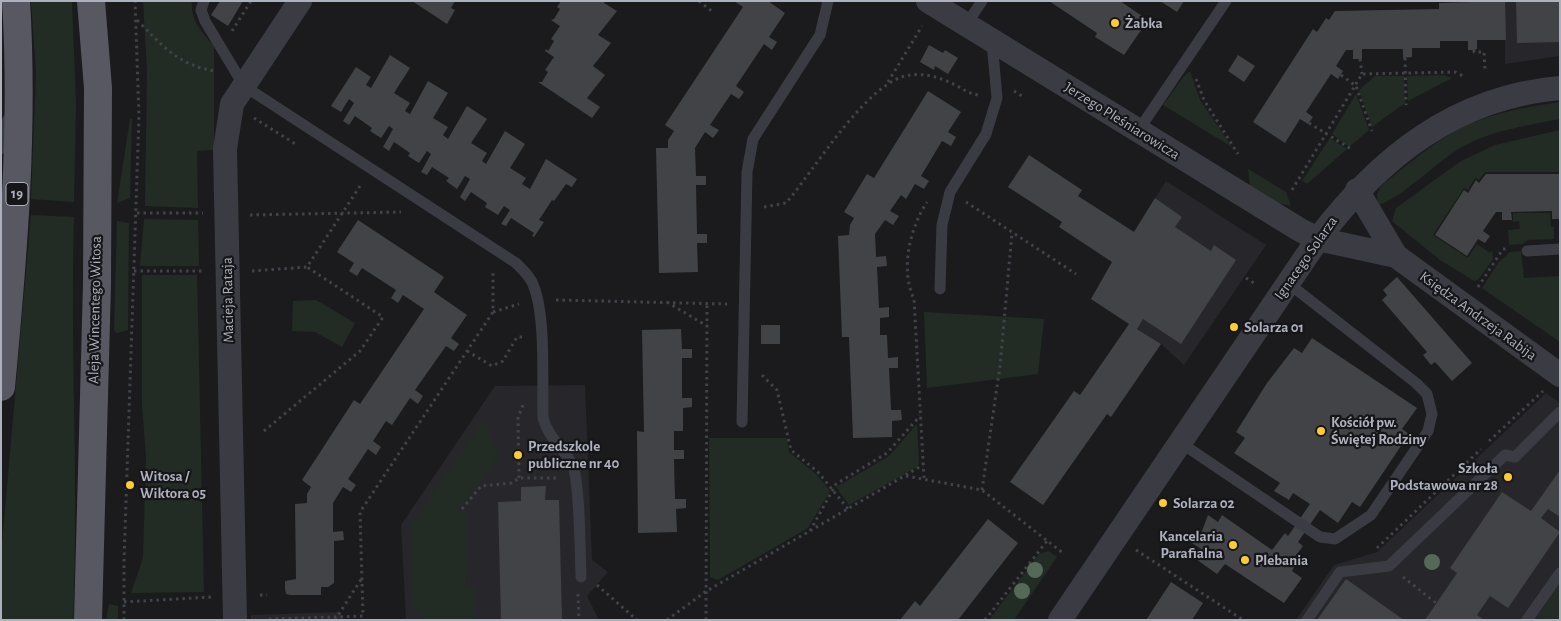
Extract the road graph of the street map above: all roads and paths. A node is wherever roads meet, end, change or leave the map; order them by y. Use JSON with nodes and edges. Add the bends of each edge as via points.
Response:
{"nodes":[{"id":1,"x":16,"y":1,"type":"edge"},
{"id":2,"x":91,"y":1,"type":"edge"},
{"id":3,"x":135,"y":1,"type":"edge"},
{"id":4,"x":204,"y":1,"type":"edge"},
{"id":5,"x":251,"y":1,"type":"edge"},
{"id":6,"x":300,"y":1,"type":"edge"},
{"id":7,"x":699,"y":1,"type":"edge"},
{"id":8,"x":828,"y":1,"type":"edge"},
{"id":9,"x":928,"y":1,"type":"edge"},
{"id":10,"x":982,"y":1,"type":"edge"},
{"id":11,"x":1226,"y":1,"type":"edge"},
{"id":12,"x":714,"y":13,"type":"dead end"},
{"id":13,"x":136,"y":19,"type":"junction"},
{"id":14,"x":966,"y":25,"type":"junction"},
{"id":15,"x":922,"y":26,"type":"dead end"},
{"id":16,"x":992,"y":41,"type":"junction"},
{"id":17,"x":222,"y":49,"type":"junction"},
{"id":18,"x":1474,"y":50,"type":"dead end"},
{"id":19,"x":1405,"y":58,"type":"dead end"},
{"id":20,"x":1188,"y":59,"type":"junction"},
{"id":21,"x":1360,"y":59,"type":"dead end"},
{"id":22,"x":1485,"y":70,"type":"dead end"},
{"id":23,"x":1406,"y":73,"type":"junction"},
{"id":24,"x":1362,"y":74,"type":"junction"},
{"id":25,"x":1341,"y":75,"type":"dead end"},
{"id":26,"x":1463,"y":76,"type":"dead end"},
{"id":27,"x":240,"y":79,"type":"junction"},
{"id":28,"x":886,"y":85,"type":"junction"},
{"id":29,"x":1356,"y":86,"type":"junction"},
{"id":30,"x":1560,"y":88,"type":"edge"},
{"id":31,"x":997,"y":98,"type":"junction"},
{"id":32,"x":1406,"y":105,"type":"dead end"},
{"id":33,"x":20,"y":113,"type":"junction"},
{"id":34,"x":1309,"y":123,"type":"dead end"},
{"id":35,"x":1138,"y":130,"type":"junction"},
{"id":36,"x":1372,"y":131,"type":"dead end"},
{"id":37,"x":1327,"y":134,"type":"junction"},
{"id":38,"x":1,"y":142,"type":"edge"},
{"id":39,"x":1351,"y":149,"type":"dead end"},
{"id":40,"x":1238,"y":154,"type":"dead end"},
{"id":41,"x":360,"y":186,"type":"dead end"},
{"id":42,"x":1292,"y":190,"type":"dead end"},
{"id":43,"x":1357,"y":190,"type":"junction"},
{"id":44,"x":968,"y":204,"type":"dead end"},
{"id":45,"x":764,"y":207,"type":"dead end"},
{"id":46,"x":401,"y":212,"type":"dead end"},
{"id":47,"x":137,"y":213,"type":"junction"},
{"id":48,"x":226,"y":213,"type":"junction"},
{"id":49,"x":342,"y":214,"type":"junction"},
{"id":50,"x":1012,"y":232,"type":"junction"},
{"id":51,"x":1318,"y":239,"type":"junction"},
{"id":52,"x":1560,"y":250,"type":"edge"},
{"id":53,"x":1527,"y":251,"type":"joint"},
{"id":54,"x":1396,"y":256,"type":"junction"},
{"id":55,"x":6,"y":263,"type":"edge"},
{"id":56,"x":306,"y":267,"type":"junction"},
{"id":57,"x":227,"y":270,"type":"junction"},
{"id":58,"x":493,"y":270,"type":"dead end"},
{"id":59,"x":134,"y":271,"type":"junction"},
{"id":60,"x":1076,"y":274,"type":"dead end"},
{"id":61,"x":1288,"y":283,"type":"junction"},
{"id":62,"x":1478,"y":287,"type":"dead end"},
{"id":63,"x":940,"y":290,"type":"dead end"},
{"id":64,"x":537,"y":299,"type":"junction"},
{"id":65,"x":579,"y":300,"type":"dead end"},
{"id":66,"x":667,"y":302,"type":"junction"},
{"id":67,"x":707,"y":303,"type":"junction"},
{"id":68,"x":744,"y":304,"type":"junction"},
{"id":69,"x":493,"y":312,"type":"junction"},
{"id":70,"x":707,"y":326,"type":"junction"},
{"id":71,"x":540,"y":337,"type":"junction"},
{"id":72,"x":467,"y":351,"type":"junction"},
{"id":73,"x":743,"y":357,"type":"junction"},
{"id":74,"x":1554,"y":381,"type":"edge"},
{"id":75,"x":1,"y":387,"type":"edge"},
{"id":76,"x":542,"y":390,"type":"junction"},
{"id":77,"x":1560,"y":412,"type":"edge"},
{"id":78,"x":920,"y":416,"type":"dead end"},
{"id":79,"x":742,"y":422,"type":"dead end"},
{"id":80,"x":921,"y":429,"type":"dead end"},
{"id":81,"x":264,"y":432,"type":"dead end"},
{"id":82,"x":1181,"y":443,"type":"junction"},
{"id":83,"x":923,"y":465,"type":"junction"},
{"id":84,"x":906,"y":476,"type":"junction"},
{"id":85,"x":519,"y":478,"type":"junction"},
{"id":86,"x":924,"y":478,"type":"junction"},
{"id":87,"x":561,"y":480,"type":"dead end"},
{"id":88,"x":833,"y":490,"type":"junction"},
{"id":89,"x":982,"y":490,"type":"junction"},
{"id":90,"x":462,"y":509,"type":"dead end"},
{"id":91,"x":848,"y":509,"type":"junction"},
{"id":92,"x":810,"y":532,"type":"junction"},
{"id":93,"x":1116,"y":537,"type":"junction"},
{"id":94,"x":1047,"y":541,"type":"junction"},
{"id":95,"x":1376,"y":549,"type":"dead end"},
{"id":96,"x":1063,"y":553,"type":"dead end"},
{"id":97,"x":1389,"y":566,"type":"junction"},
{"id":98,"x":1560,"y":573,"type":"edge"},
{"id":99,"x":581,"y":576,"type":"joint"},
{"id":100,"x":362,"y":577,"type":"junction"},
{"id":101,"x":599,"y":588,"type":"dead end"},
{"id":102,"x":704,"y":592,"type":"junction"},
{"id":103,"x":168,"y":599,"type":"dead end"},
{"id":104,"x":124,"y":602,"type":"junction"},
{"id":105,"x":1436,"y":603,"type":"dead end"},
{"id":106,"x":346,"y":618,"type":"edge"},
{"id":107,"x":269,"y":619,"type":"edge"},
{"id":108,"x":335,"y":619,"type":"edge"},
{"id":109,"x":88,"y":620,"type":"edge"},
{"id":110,"x":124,"y":620,"type":"edge"},
{"id":111,"x":235,"y":620,"type":"edge"},
{"id":112,"x":579,"y":620,"type":"edge"},
{"id":113,"x":637,"y":620,"type":"edge"},
{"id":114,"x":667,"y":620,"type":"edge"},
{"id":115,"x":706,"y":620,"type":"edge"},
{"id":116,"x":986,"y":620,"type":"edge"},
{"id":117,"x":1060,"y":620,"type":"edge"},
{"id":118,"x":1242,"y":620,"type":"edge"},
{"id":119,"x":1307,"y":620,"type":"edge"},
{"id":120,"x":1527,"y":620,"type":"edge"}],
"edges":[{"from":1,"to":33,"type":"main road","number":"19"},
{"from":2,"to":109,"type":"main road","name":"Aleja Wincentego Witosa","via":[[98,88],[97,284]]},
{"from":3,"to":13,"type":"path"},
{"from":4,"to":17,"type":"lane","via":[[201,10],[204,21]]},
{"from":5,"to":17,"type":"path"},
{"from":6,"to":27,"type":"street","name":"Macieja Rataja"},
{"from":7,"to":12,"type":"path"},
{"from":8,"to":68,"type":"lane","via":[[820,35],[753,139],[747,172]]},
{"from":9,"to":14,"type":"street","name":"Jerzego Pleśniarowicza"},
{"from":10,"to":14,"type":"lane"},
{"from":11,"to":20,"type":"lane"},
{"from":13,"to":27,"type":"path","via":[[162,47],[187,64]]},
{"from":13,"to":47,"type":"path","via":[[140,116]]},
{"from":14,"to":16,"type":"street","name":"Jerzego Pleśniarowicza"},
{"from":15,"to":28,"type":"path"},
{"from":16,"to":31,"type":"lane"},
{"from":16,"to":35,"type":"street","name":"Jerzego Pleśniarowicza"},
{"from":17,"to":27,"type":"lane"},
{"from":18,"to":22,"type":"path","via":[[1484,52]]},
{"from":19,"to":23,"type":"path"},
{"from":20,"to":35,"type":"lane"},
{"from":20,"to":40,"type":"path","via":[[1204,100]]},
{"from":21,"to":24,"type":"path"},
{"from":23,"to":24,"type":"path"},
{"from":23,"to":26,"type":"path","via":[[1455,72]]},
{"from":23,"to":32,"type":"path"},
{"from":24,"to":29,"type":"path"},
{"from":25,"to":29,"type":"path"},
{"from":27,"to":48,"type":"street","name":"Macieja Rataja","via":[[224,149]]},
{"from":27,"to":64,"type":"lane","via":[[516,263],[528,274]]},
{"from":28,"to":31,"type":"path","via":[[894,79],[911,75],[932,76],[970,94]]},
{"from":28,"to":45,"type":"path","via":[[856,114],[786,203]]},
{"from":29,"to":36,"type":"path"},
{"from":29,"to":37,"type":"path"},
{"from":30,"to":43,"type":"street","name":"Ignacego Solarza","via":[[1493,102],[1445,122],[1399,153]]},
{"from":31,"to":63,"type":"lane","via":[[986,134],[950,192],[942,225]]},
{"from":33,"to":38,"type":"street"},
{"from":33,"to":55,"type":"main road","number":"19"},
{"from":34,"to":37,"type":"path"},
{"from":35,"to":51,"type":"street","name":"Jerzego Pleśniarowicza"},
{"from":37,"to":39,"type":"path"},
{"from":37,"to":42,"type":"path"},
{"from":41,"to":49,"type":"path"},
{"from":43,"to":51,"type":"street","name":"Ignacego Solarza"},
{"from":43,"to":54,"type":"street","name":"Księdza Andrzeja Rabija"},
{"from":44,"to":50,"type":"path"},
{"from":46,"to":49,"type":"path"},
{"from":47,"to":48,"type":"path"},
{"from":47,"to":59,"type":"path"},
{"from":48,"to":49,"type":"path","via":[[261,216]]},
{"from":48,"to":57,"type":"street","name":"Macieja Rataja"},
{"from":49,"to":56,"type":"path"},
{"from":50,"to":60,"type":"path"},
{"from":50,"to":89,"type":"path","via":[[1000,366]]},
{"from":51,"to":54,"type":"street","name":"Księdza Andrzeja Rabija"},
{"from":51,"to":61,"type":"street","name":"Ignacego Solarza"},
{"from":52,"to":53,"type":"lane"},
{"from":53,"to":62,"type":"path","via":[[1522,248],[1503,249]]},
{"from":54,"to":74,"type":"street","name":"Księdza Andrzeja Rabija"},
{"from":55,"to":75,"type":"main road","number":"19"},
{"from":56,"to":57,"type":"path"},
{"from":56,"to":81,"type":"path","via":[[383,317],[360,351]]},
{"from":57,"to":59,"type":"path"},
{"from":57,"to":111,"type":"street","name":"Macieja Rataja"},
{"from":58,"to":69,"type":"path"},
{"from":59,"to":104,"type":"path"},
{"from":61,"to":82,"type":"street","name":"Ignacego Solarza"},
{"from":61,"to":82,"type":"lane","via":[[1427,394],[1432,414],[1428,432],[1418,447],[1371,515],[1335,539],[1320,537]]},
{"from":64,"to":69,"type":"path"},
{"from":64,"to":71,"type":"lane"},
{"from":65,"to":66,"type":"path"},
{"from":66,"to":67,"type":"path"},
{"from":66,"to":70,"type":"path"},
{"from":67,"to":68,"type":"path"},
{"from":67,"to":70,"type":"path"},
{"from":68,"to":73,"type":"lane"},
{"from":69,"to":72,"type":"path"},
{"from":70,"to":102,"type":"path"},
{"from":71,"to":72,"type":"path","via":[[517,337],[503,362],[492,366]]},
{"from":71,"to":76,"type":"lane"},
{"from":72,"to":100,"type":"path","via":[[360,512]]},
{"from":73,"to":79,"type":"lane"},
{"from":73,"to":88,"type":"path","via":[[777,390],[792,450]]},
{"from":74,"to":95,"type":"path"},
{"from":76,"to":85,"type":"path","via":[[528,394],[518,417]]},
{"from":76,"to":99,"type":"lane","via":[[547,432],[572,465],[576,483]]},
{"from":77,"to":97,"type":"lane","via":[[1515,457],[1505,455]]},
{"from":78,"to":88,"type":"path","via":[[887,453],[836,484]]},
{"from":80,"to":83,"type":"path"},
{"from":82,"to":93,"type":"street","name":"Ignacego Solarza"},
{"from":83,"to":84,"type":"path"},
{"from":83,"to":86,"type":"path"},
{"from":84,"to":86,"type":"path"},
{"from":84,"to":91,"type":"path"},
{"from":85,"to":87,"type":"path","via":[[557,477]]},
{"from":85,"to":90,"type":"path","via":[[512,483],[481,486]]},
{"from":86,"to":89,"type":"path"},
{"from":88,"to":91,"type":"path"},
{"from":88,"to":92,"type":"path"},
{"from":89,"to":94,"type":"path"},
{"from":91,"to":92,"type":"path"},
{"from":92,"to":102,"type":"path"},
{"from":93,"to":117,"type":"street","name":"Ignacego Solarza"},
{"from":93,"to":118,"type":"path"},
{"from":94,"to":96,"type":"path"},
{"from":94,"to":116,"type":"path"},
{"from":97,"to":105,"type":"path"},
{"from":97,"to":119,"type":"lane","via":[[1340,572]]},
{"from":98,"to":120,"type":"lane"},
{"from":99,"to":112,"type":"path"},
{"from":100,"to":106,"type":"path","via":[[363,616]]},
{"from":100,"to":108,"type":"path"},
{"from":101,"to":113,"type":"path"},
{"from":102,"to":114,"type":"path"},
{"from":102,"to":115,"type":"path"},
{"from":103,"to":104,"type":"path"},
{"from":104,"to":110,"type":"path"},
{"from":106,"to":108,"type":"path"},
{"from":107,"to":108,"type":"path"}]}
